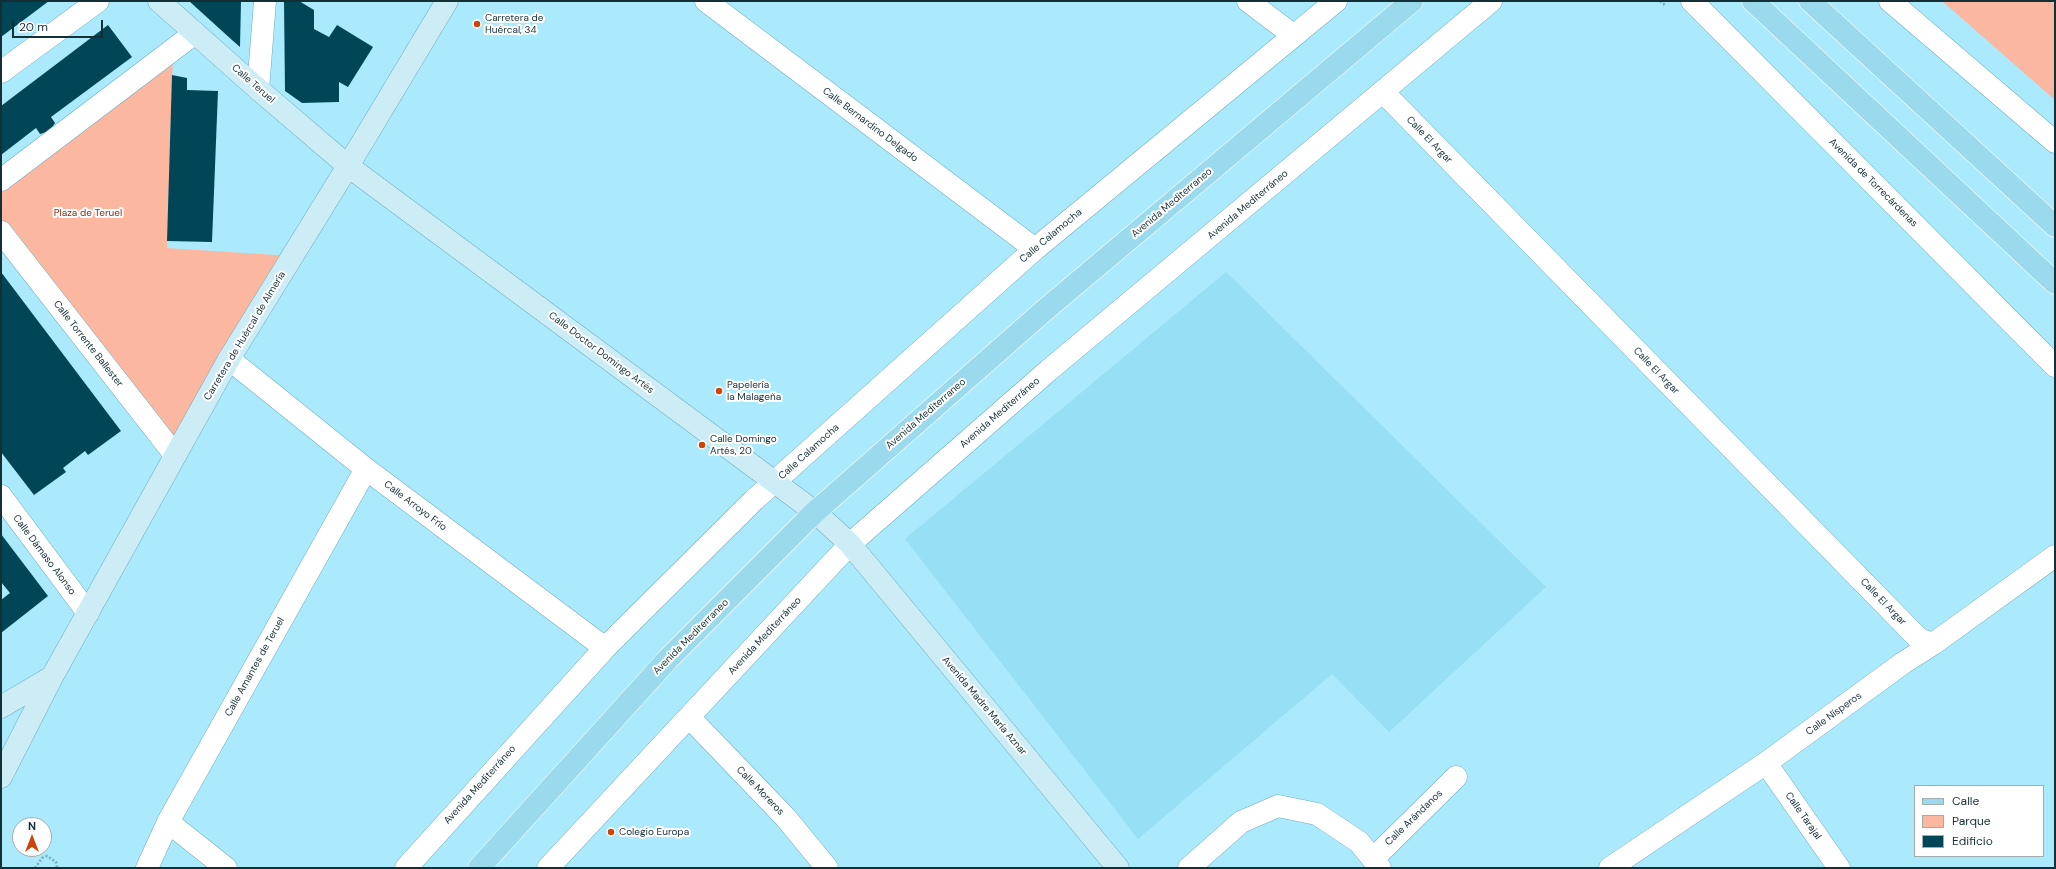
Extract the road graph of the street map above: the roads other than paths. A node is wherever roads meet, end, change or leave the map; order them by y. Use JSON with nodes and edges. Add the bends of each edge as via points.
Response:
{"nodes":[{"id":1,"x":98,"y":1,"type":"edge"},
{"id":2,"x":159,"y":1,"type":"edge"},
{"id":3,"x":265,"y":1,"type":"edge"},
{"id":4,"x":447,"y":1,"type":"edge"},
{"id":5,"x":706,"y":1,"type":"edge"},
{"id":6,"x":1248,"y":1,"type":"edge"},
{"id":7,"x":1336,"y":1,"type":"edge"},
{"id":8,"x":1412,"y":1,"type":"edge"},
{"id":9,"x":1491,"y":1,"type":"edge"},
{"id":10,"x":1692,"y":1,"type":"edge"},
{"id":11,"x":1753,"y":1,"type":"edge"},
{"id":12,"x":1810,"y":1,"type":"edge"},
{"id":13,"x":1890,"y":1,"type":"edge"},
{"id":14,"x":195,"y":33,"type":"junction"},
{"id":15,"x":1293,"y":35,"type":"junction"},
{"id":16,"x":1,"y":72,"type":"edge"},
{"id":17,"x":258,"y":89,"type":"junction"},
{"id":18,"x":1383,"y":92,"type":"junction"},
{"id":19,"x":2055,"y":142,"type":"edge"},
{"id":20,"x":348,"y":166,"type":"junction"},
{"id":21,"x":1,"y":180,"type":"edge"},
{"id":22,"x":2055,"y":226,"type":"edge"},
{"id":23,"x":1,"y":232,"type":"edge"},
{"id":24,"x":1035,"y":249,"type":"junction"},
{"id":25,"x":2055,"y":283,"type":"edge"},
{"id":26,"x":229,"y":359,"type":"junction"},
{"id":27,"x":2055,"y":366,"type":"edge"},
{"id":28,"x":175,"y":455,"type":"junction"},
{"id":29,"x":366,"y":468,"type":"junction"},
{"id":30,"x":775,"y":482,"type":"junction"},
{"id":31,"x":1,"y":496,"type":"edge"},
{"id":32,"x":815,"y":512,"type":"junction"},
{"id":33,"x":850,"y":544,"type":"junction"},
{"id":34,"x":2055,"y":556,"type":"edge"},
{"id":35,"x":88,"y":613,"type":"junction"},
{"id":36,"x":1933,"y":644,"type":"junction"},
{"id":37,"x":605,"y":648,"type":"junction"},
{"id":38,"x":52,"y":677,"type":"junction"},
{"id":39,"x":1,"y":707,"type":"edge"},
{"id":40,"x":689,"y":717,"type":"junction"},
{"id":41,"x":1766,"y":763,"type":"junction"},
{"id":42,"x":1,"y":777,"type":"edge"},
{"id":43,"x":1456,"y":777,"type":"dead end"},
{"id":44,"x":168,"y":822,"type":"junction"},
{"id":45,"x":1377,"y":863,"type":"edge"},
{"id":46,"x":552,"y":867,"type":"edge"},
{"id":47,"x":147,"y":868,"type":"edge"},
{"id":48,"x":226,"y":868,"type":"edge"},
{"id":49,"x":406,"y":868,"type":"edge"},
{"id":50,"x":479,"y":868,"type":"edge"},
{"id":51,"x":827,"y":868,"type":"edge"},
{"id":52,"x":1118,"y":868,"type":"edge"},
{"id":53,"x":1189,"y":868,"type":"edge"},
{"id":54,"x":1610,"y":868,"type":"edge"},
{"id":55,"x":1839,"y":868,"type":"edge"}],
"edges":[{"from":1,"to":16,"type":"street"},
{"from":2,"to":14,"type":"street","name":"Calle Teruel"},
{"from":3,"to":17,"type":"street"},
{"from":4,"to":20,"type":"street","name":"Carretera de Huércal de Almería"},
{"from":5,"to":24,"type":"street","name":"Calle Bernardino Delgado"},
{"from":6,"to":15,"type":"street"},
{"from":7,"to":15,"type":"street","name":"Calle Calamocha"},
{"from":8,"to":32,"type":"main road","name":"Avenida Mediterraneo","via":[[1046,309]]},
{"from":9,"to":18,"type":"street","name":"Avenida Mediterráneo"},
{"from":10,"to":27,"type":"street","name":"Avenida de Torrecárdenas"},
{"from":11,"to":25,"type":"main road"},
{"from":12,"to":22,"type":"main road"},
{"from":13,"to":19,"type":"street"},
{"from":14,"to":17,"type":"street","name":"Calle Teruel"},
{"from":14,"to":21,"type":"street"},
{"from":15,"to":24,"type":"street","name":"Calle Calamocha"},
{"from":17,"to":20,"type":"street","name":"Calle Teruel"},
{"from":18,"to":33,"type":"street","name":"Avenida Mediterráneo","via":[[1049,370]]},
{"from":18,"to":36,"type":"street","name":"Calle El Argar","via":[[1918,639]]},
{"from":20,"to":26,"type":"street","name":"Carretera de Huércal de Almería"},
{"from":20,"to":30,"type":"street","name":"Calle Doctor Domingo Artés"},
{"from":23,"to":28,"type":"street","name":"Calle Torrente Ballester"},
{"from":24,"to":30,"type":"street","name":"Calle Calamocha"},
{"from":26,"to":28,"type":"street","name":"Carretera de Huércal de Almería"},
{"from":26,"to":29,"type":"street","name":"Calle Arroyo Frío"},
{"from":28,"to":35,"type":"street","name":"Carretera de Huércal de Almería"},
{"from":29,"to":37,"type":"street","name":"Calle Arroyo Frío"},
{"from":29,"to":44,"type":"street","name":"Calle Amantes de Teruel"},
{"from":30,"to":32,"type":"street","name":"Calle Doctor Domingo Artés"},
{"from":30,"to":37,"type":"street","name":"Avenida Mediterráneo"},
{"from":31,"to":35,"type":"street","name":"Calle Dámaso Alonso"},
{"from":32,"to":33,"type":"street","name":"Calle Doctor Domingo Artés"},
{"from":32,"to":50,"type":"main road","name":"Avenida Mediterraneo","via":[[668,659]]},
{"from":33,"to":40,"type":"street","name":"Avenida Mediterráneo"},
{"from":33,"to":52,"type":"street","name":"Avenida Madre María Aznar"},
{"from":34,"to":36,"type":"street","name":"Calle Nísperos"},
{"from":35,"to":38,"type":"street","name":"Carretera de Huércal de Almería"},
{"from":36,"to":41,"type":"street","name":"Calle Nísperos"},
{"from":37,"to":49,"type":"street","name":"Avenida Mediterráneo"},
{"from":38,"to":39,"type":"street"},
{"from":38,"to":42,"type":"street","name":"Carretera de Huércal de Almería"},
{"from":40,"to":46,"type":"street","name":"Avenida Mediterráneo"},
{"from":40,"to":51,"type":"street","name":"Calle Moreros","via":[[786,818]]},
{"from":41,"to":54,"type":"street","name":"Calle Nísperos"},
{"from":41,"to":55,"type":"street","name":"Calle Tarajal"},
{"from":43,"to":45,"type":"street","name":"Calle Arándanos"},
{"from":44,"to":47,"type":"street","name":"Calle Amantes de Teruel"},
{"from":44,"to":48,"type":"street"},
{"from":45,"to":53,"type":"street","via":[[1359,842],[1317,814],[1278,806],[1240,822]]}]}
